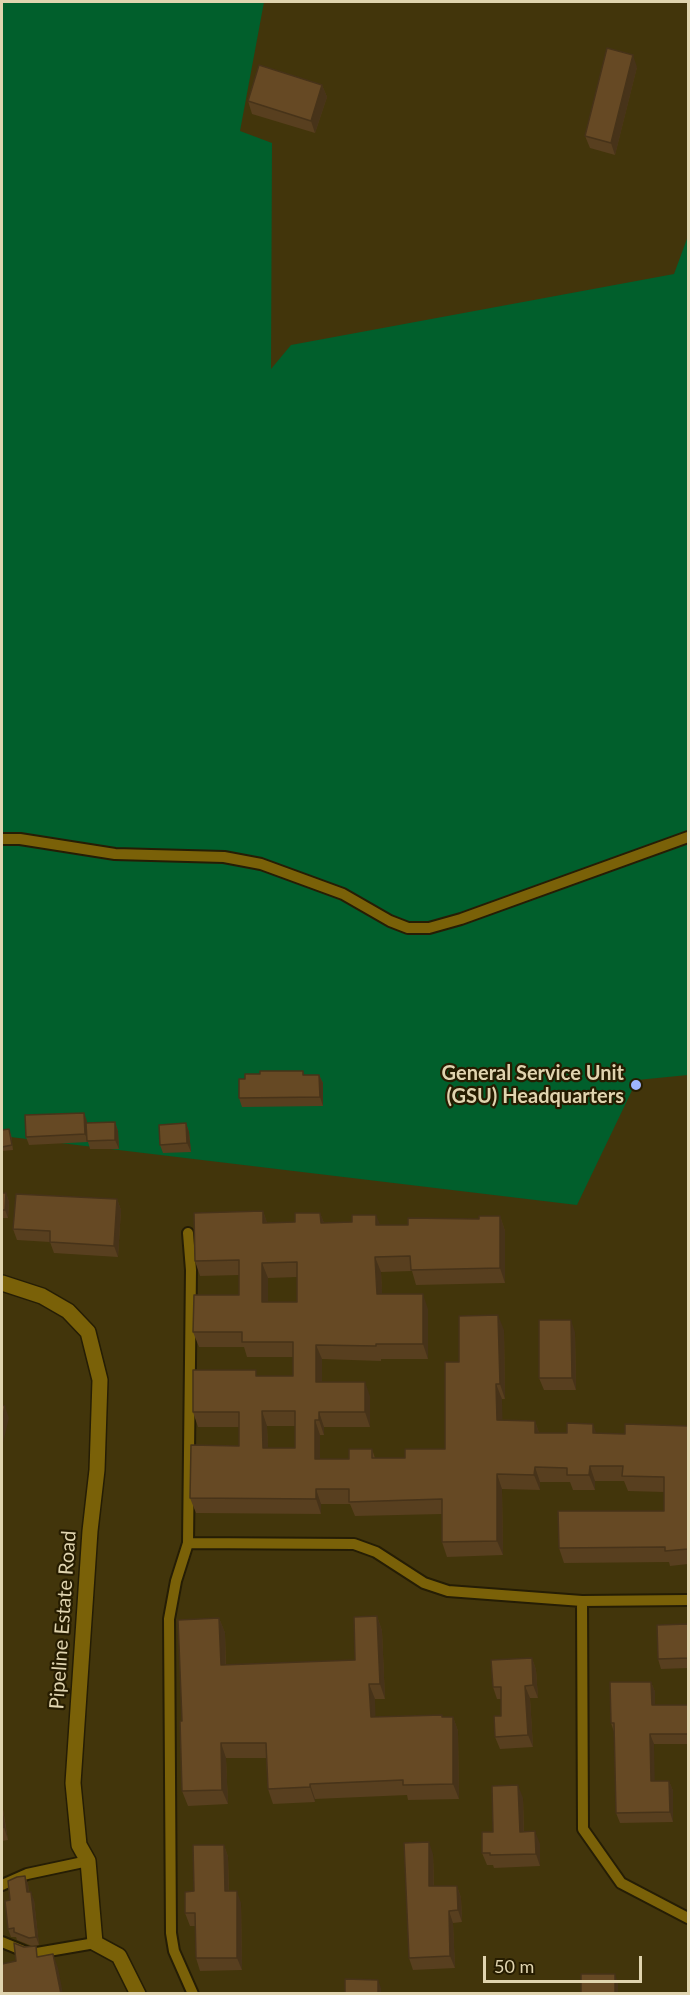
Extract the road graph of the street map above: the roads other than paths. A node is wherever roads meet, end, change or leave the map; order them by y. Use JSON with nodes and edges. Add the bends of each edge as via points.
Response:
{"nodes":[{"id":1,"x":688,"y":837,"type":"edge"},
{"id":2,"x":2,"y":839,"type":"edge"},
{"id":3,"x":188,"y":1233,"type":"dead end"},
{"id":4,"x":2,"y":1282,"type":"edge"},
{"id":5,"x":188,"y":1543,"type":"junction"},
{"id":6,"x":688,"y":1600,"type":"edge"},
{"id":7,"x":582,"y":1601,"type":"junction"},
{"id":8,"x":88,"y":1861,"type":"junction"},
{"id":9,"x":2,"y":1885,"type":"edge"},
{"id":10,"x":688,"y":1918,"type":"edge"},
{"id":11,"x":2,"y":1942,"type":"edge"},
{"id":12,"x":95,"y":1943,"type":"junction"},
{"id":13,"x":138,"y":1994,"type":"edge"},
{"id":14,"x":193,"y":1994,"type":"edge"}],
"edges":[{"from":1,"to":2,"type":"lane","via":[[429,928],[408,928],[343,894],[261,864],[224,857],[115,854]]},
{"from":3,"to":5,"type":"lane"},
{"from":4,"to":8,"type":"street","name":"Pipeline Estate Road","via":[[42,1296],[69,1311],[88,1332],[100,1380],[97,1470],[73,1783],[80,1845]]},
{"from":5,"to":7,"type":"lane","via":[[354,1544],[376,1552],[424,1583],[448,1591]]},
{"from":5,"to":14,"type":"lane","via":[[169,1619],[171,1910],[174,1951]]},
{"from":6,"to":7,"type":"lane"},
{"from":7,"to":10,"type":"lane","via":[[583,1829],[621,1883]]},
{"from":8,"to":9,"type":"lane","via":[[27,1874]]},
{"from":8,"to":12,"type":"street","name":"Pipeline Estate Road"},
{"from":11,"to":12,"type":"lane","via":[[30,1954]]},
{"from":12,"to":13,"type":"street","via":[[119,1956]]}]}
